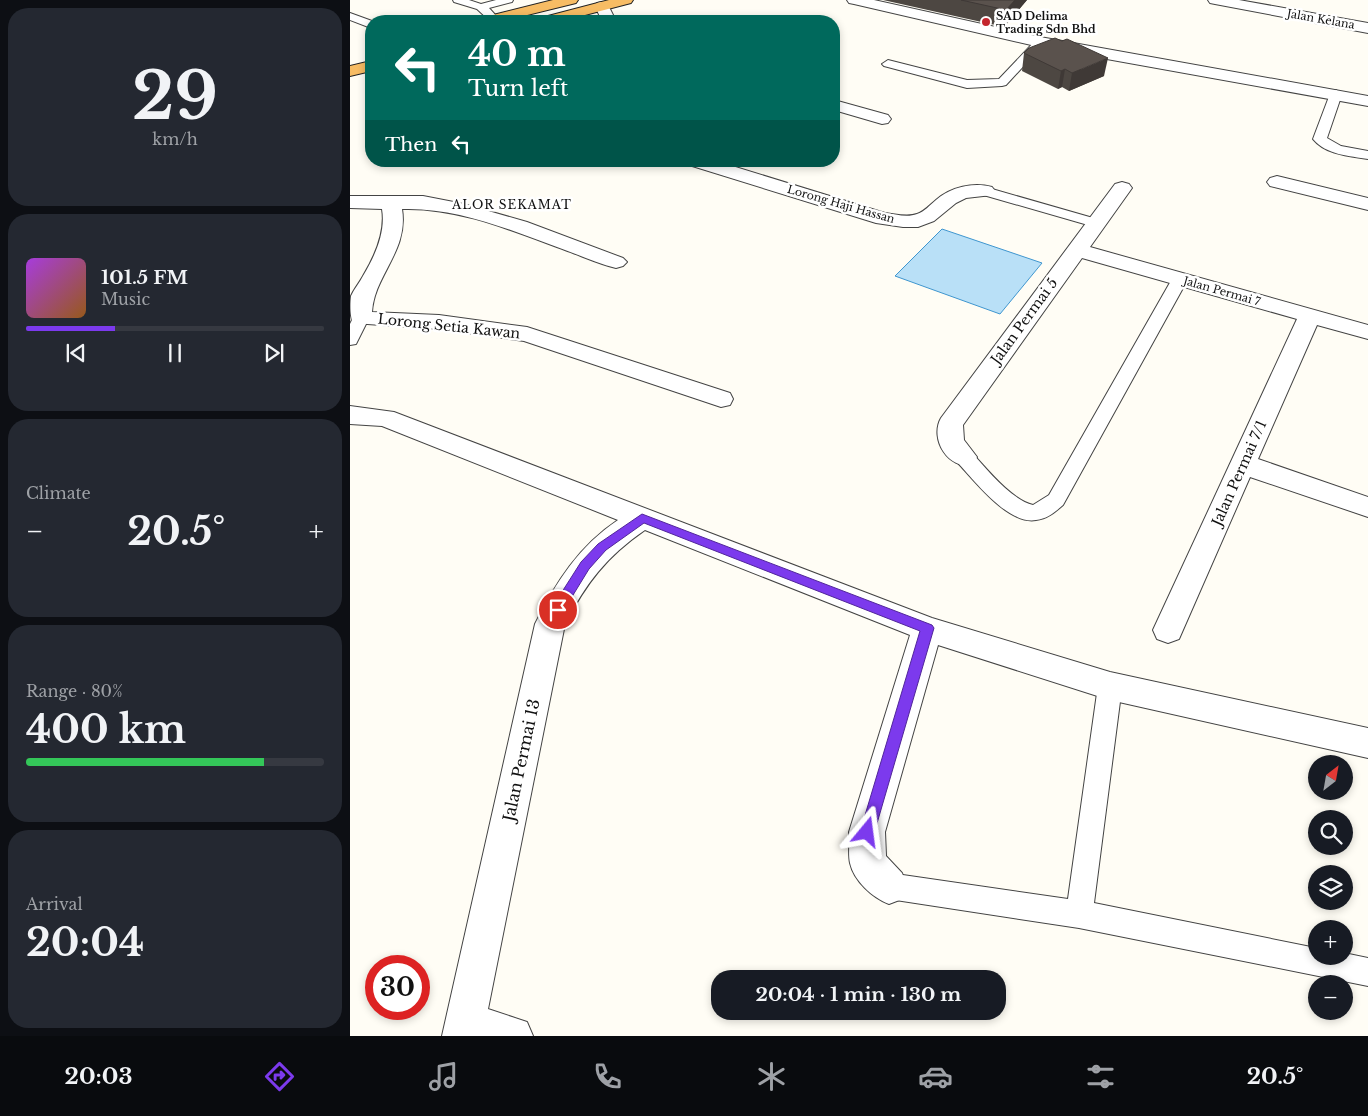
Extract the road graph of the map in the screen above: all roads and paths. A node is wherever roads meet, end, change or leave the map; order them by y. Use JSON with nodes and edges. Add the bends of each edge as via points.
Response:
{"nodes":[{"id":1,"x":457,"y":0,"type":"edge"},
{"id":2,"x":508,"y":0,"type":"edge"},
{"id":3,"x":571,"y":0,"type":"edge"},
{"id":4,"x":626,"y":0,"type":"edge"},
{"id":5,"x":854,"y":0,"type":"edge"},
{"id":6,"x":1215,"y":0,"type":"edge"},
{"id":7,"x":602,"y":6,"type":"junction"},
{"id":8,"x":481,"y":7,"type":"junction"},
{"id":9,"x":487,"y":15,"type":"edge"},
{"id":10,"x":510,"y":15,"type":"edge"},
{"id":11,"x":568,"y":15,"type":"edge"},
{"id":12,"x":606,"y":15,"type":"edge"},
{"id":13,"x":350,"y":16,"type":"edge"},
{"id":14,"x":365,"y":22,"type":"edge"},
{"id":15,"x":1368,"y":28,"type":"edge"},
{"id":16,"x":1040,"y":42,"type":"junction"},
{"id":17,"x":365,"y":52,"type":"edge"},
{"id":18,"x":350,"y":56,"type":"edge"},
{"id":19,"x":888,"y":64,"type":"dead end"},
{"id":20,"x":365,"y":68,"type":"edge"},
{"id":21,"x":350,"y":72,"type":"edge"},
{"id":22,"x":1336,"y":94,"type":"junction"},
{"id":23,"x":1368,"y":101,"type":"edge"},
{"id":24,"x":840,"y":107,"type":"edge"},
{"id":25,"x":882,"y":119,"type":"dead end"},
{"id":26,"x":1368,"y":155,"type":"edge"},
{"id":27,"x":715,"y":167,"type":"edge"},
{"id":28,"x":1277,"y":182,"type":"dead end"},
{"id":29,"x":1122,"y":188,"type":"dead end"},
{"id":30,"x":985,"y":191,"type":"joint"},
{"id":31,"x":350,"y":202,"type":"edge"},
{"id":32,"x":391,"y":203,"type":"junction"},
{"id":33,"x":1368,"y":204,"type":"edge"},
{"id":34,"x":1095,"y":223,"type":"junction"},
{"id":35,"x":1076,"y":250,"type":"junction"},
{"id":36,"x":616,"y":262,"type":"dead end"},
{"id":37,"x":1180,"y":279,"type":"junction"},
{"id":38,"x":1310,"y":316,"type":"junction"},
{"id":39,"x":361,"y":318,"type":"junction"},
{"id":40,"x":1368,"y":332,"type":"edge"},
{"id":41,"x":350,"y":340,"type":"edge"},
{"id":42,"x":721,"y":399,"type":"dead end"},
{"id":43,"x":350,"y":415,"type":"edge"},
{"id":44,"x":964,"y":457,"type":"joint"},
{"id":45,"x":1243,"y":464,"type":"junction"},
{"id":46,"x":1368,"y":507,"type":"edge"},
{"id":47,"x":642,"y":518,"type":"junction"},
{"id":48,"x":927,"y":628,"type":"junction"},
{"id":49,"x":1168,"y":630,"type":"dead end"},
{"id":50,"x":1110,"y":686,"type":"junction"},
{"id":51,"x":1368,"y":743,"type":"edge"},
{"id":52,"x":889,"y":886,"type":"joint"},
{"id":53,"x":1080,"y":914,"type":"junction"},
{"id":54,"x":1368,"y":972,"type":"edge"},
{"id":55,"x":463,"y":1029,"type":"edge"},
{"id":56,"x":513,"y":1036,"type":"edge"}],
"edges":[{"from":1,"to":8,"type":"lane"},
{"from":2,"to":8,"type":"lane"},
{"from":3,"to":10,"type":"highway"},
{"from":4,"to":7,"type":"highway"},
{"from":5,"to":16,"type":"street"},
{"from":6,"to":15,"type":"street","name":"Jalan Kelana"},
{"from":7,"to":11,"type":"highway"},
{"from":7,"to":12,"type":"street"},
{"from":8,"to":9,"type":"lane"},
{"from":13,"to":14,"type":"lane"},
{"from":16,"to":19,"type":"lane","via":[[1002,82],[967,84]]},
{"from":16,"to":22,"type":"street"},
{"from":17,"to":18,"type":"highway"},
{"from":20,"to":21,"type":"highway"},
{"from":22,"to":23,"type":"street"},
{"from":22,"to":26,"type":"lane","via":[[1320,139],[1332,147]]},
{"from":24,"to":25,"type":"street"},
{"from":27,"to":30,"type":"street","name":"Lorong Haji Hassan","via":[[883,219],[900,221],[922,220],[964,191]]},
{"from":28,"to":33,"type":"street"},
{"from":29,"to":34,"type":"street","name":"Jalan Permai 5"},
{"from":30,"to":34,"type":"lane","name":"Lorong Haji Hassan"},
{"from":31,"to":32,"type":"street"},
{"from":32,"to":36,"type":"street","via":[[423,202],[464,210],[520,226]]},
{"from":32,"to":39,"type":"street","name":"Lorong Setia Kawan","via":[[392,233],[379,267],[362,297]]},
{"from":34,"to":35,"type":"street","name":"Jalan Permai 5"},
{"from":35,"to":37,"type":"street","name":"Jalan Permai 7"},
{"from":35,"to":44,"type":"street","name":"Jalan Permai 5","via":[[950,424],[951,442]]},
{"from":37,"to":38,"type":"street","name":"Jalan Permai 7"},
{"from":37,"to":44,"type":"lane","via":[[1056,500],[1044,510],[1022,512]]},
{"from":38,"to":40,"type":"street","name":"Jalan Permai 7"},
{"from":38,"to":45,"type":"street","name":"Jalan Permai 7/1"},
{"from":39,"to":41,"type":"lane"},
{"from":39,"to":42,"type":"street","name":"Lorong Setia Kawan","via":[[439,322],[527,334]]},
{"from":43,"to":47,"type":"street","via":[[385,418]]},
{"from":45,"to":46,"type":"street"},
{"from":45,"to":49,"type":"street","name":"Jalan Permai 7/1"},
{"from":47,"to":48,"type":"street"},
{"from":47,"to":55,"type":"street","name":"Jalan Permai 13","via":[[602,547],[585,566],[550,624]]},
{"from":48,"to":50,"type":"street"},
{"from":48,"to":52,"type":"street","via":[[867,832],[868,863]]},
{"from":50,"to":51,"type":"street"},
{"from":50,"to":53,"type":"lane"},
{"from":52,"to":53,"type":"lane"},
{"from":53,"to":54,"type":"lane"},
{"from":55,"to":56,"type":"street"}]}
